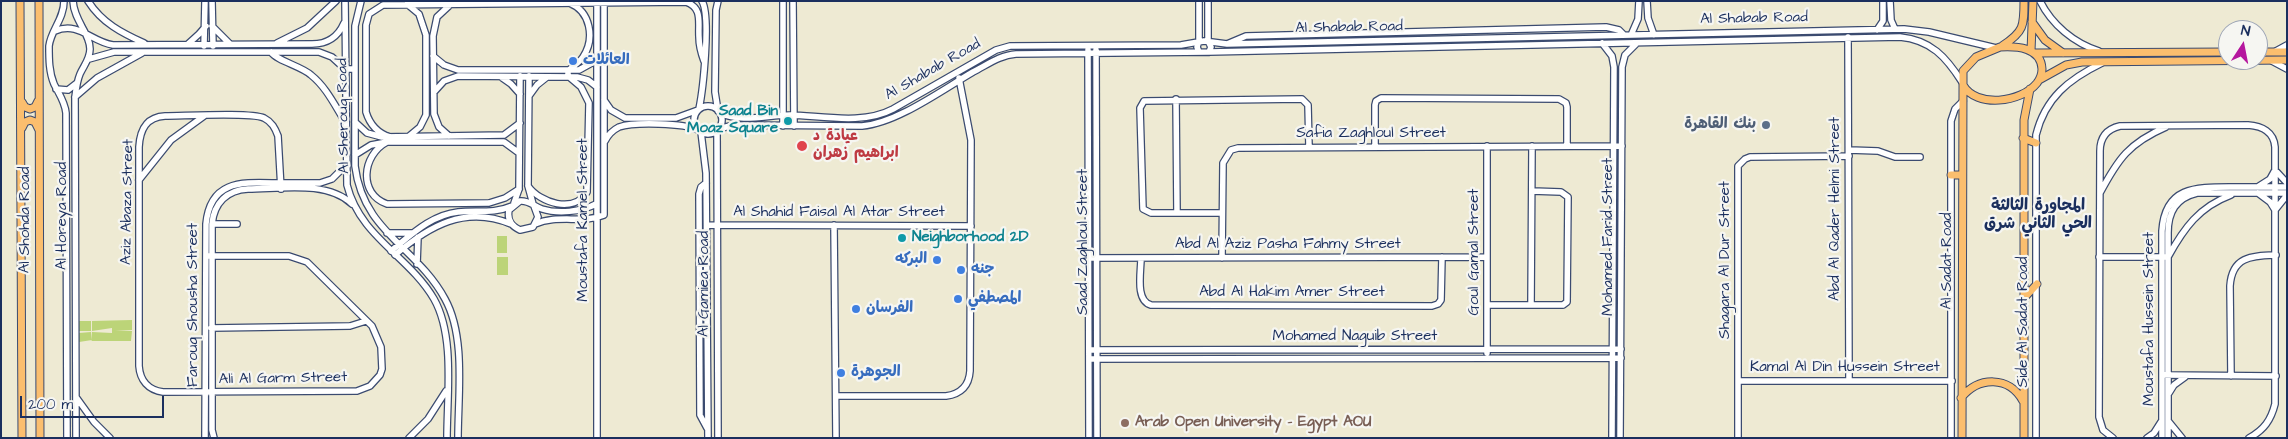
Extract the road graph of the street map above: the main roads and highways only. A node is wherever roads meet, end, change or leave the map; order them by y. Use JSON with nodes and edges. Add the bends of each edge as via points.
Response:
{"nodes":[{"id":1,"x":20,"y":1,"type":"edge"},
{"id":2,"x":39,"y":1,"type":"edge"},
{"id":3,"x":2024,"y":1,"type":"edge"},
{"id":4,"x":2032,"y":1,"type":"edge"},
{"id":5,"x":2032,"y":22,"type":"junction"},
{"id":6,"x":1998,"y":48,"type":"junction"},
{"id":7,"x":2032,"y":52,"type":"junction"},
{"id":8,"x":2218,"y":52,"type":"edge"},
{"id":9,"x":2268,"y":52,"type":"edge"},
{"id":10,"x":2287,"y":52,"type":"edge"},
{"id":11,"x":2064,"y":53,"type":"junction"},
{"id":12,"x":2107,"y":57,"type":"junction"},
{"id":13,"x":2287,"y":60,"type":"edge"},
{"id":14,"x":2039,"y":80,"type":"junction"},
{"id":15,"x":1962,"y":83,"type":"junction"},
{"id":16,"x":2030,"y":89,"type":"junction"},
{"id":17,"x":21,"y":99,"type":"junction"},
{"id":18,"x":40,"y":99,"type":"junction"},
{"id":19,"x":21,"y":130,"type":"junction"},
{"id":20,"x":40,"y":130,"type":"junction"},
{"id":21,"x":2023,"y":138,"type":"junction"},
{"id":22,"x":2036,"y":143,"type":"road end"},
{"id":23,"x":1961,"y":175,"type":"junction"},
{"id":24,"x":1951,"y":176,"type":"road end"},
{"id":25,"x":2037,"y":284,"type":"road end"},
{"id":26,"x":2025,"y":297,"type":"junction"},
{"id":27,"x":1962,"y":398,"type":"junction"},
{"id":28,"x":2024,"y":402,"type":"junction"},
{"id":29,"x":22,"y":438,"type":"edge"},
{"id":30,"x":40,"y":438,"type":"edge"},
{"id":31,"x":1962,"y":438,"type":"edge"},
{"id":32,"x":2024,"y":438,"type":"edge"}],
"edges":[{"from":1,"to":17,"type":"main road","name":"Al Shohda Road"},
{"from":2,"to":18,"type":"main road","name":"Al Shohda Road"},
{"from":3,"to":6,"type":"main road","via":[[2021,30],[2015,38]]},
{"from":4,"to":5,"type":"main road"},
{"from":5,"to":7,"type":"main road"},
{"from":5,"to":11,"type":"main road","via":[[2045,40]]},
{"from":6,"to":7,"type":"main road","via":[[2017,47]]},
{"from":6,"to":15,"type":"main road","via":[[1982,53],[1966,66]]},
{"from":7,"to":11,"type":"main road"},
{"from":7,"to":14,"type":"main road","via":[[2041,66]]},
{"from":8,"to":12,"type":"main road"},
{"from":9,"to":10,"type":"main road"},
{"from":11,"to":12,"type":"main road"},
{"from":12,"to":13,"type":"main road"},
{"from":12,"to":14,"type":"main road","via":[[2066,65]]},
{"from":14,"to":16,"type":"main road"},
{"from":15,"to":16,"type":"main road","via":[[1973,96],[1987,100],[2014,97]]},
{"from":15,"to":23,"type":"main road","name":"Al Sadat Road"},
{"from":16,"to":21,"type":"main road","via":[[2024,112]]},
{"from":17,"to":18,"type":"main road","via":[[30,109]]},
{"from":17,"to":19,"type":"main road","name":"Al Shohda Road"},
{"from":18,"to":20,"type":"main road","name":"Al Shohda Road"},
{"from":19,"to":20,"type":"main road","via":[[30,120]]},
{"from":19,"to":29,"type":"main road","name":"Al Shohda Road"},
{"from":20,"to":30,"type":"main road","name":"Al Shohda Road"},
{"from":21,"to":22,"type":"main road"},
{"from":21,"to":26,"type":"main road"},
{"from":23,"to":24,"type":"main road"},
{"from":23,"to":27,"type":"main road","name":"Al Sadat Road"},
{"from":25,"to":26,"type":"main road"},
{"from":26,"to":28,"type":"main road"},
{"from":27,"to":28,"type":"main road","via":[[1975,385],[1996,382],[2011,387]]},
{"from":27,"to":31,"type":"main road","name":"Al Sadat Road"},
{"from":28,"to":32,"type":"main road"}]}
